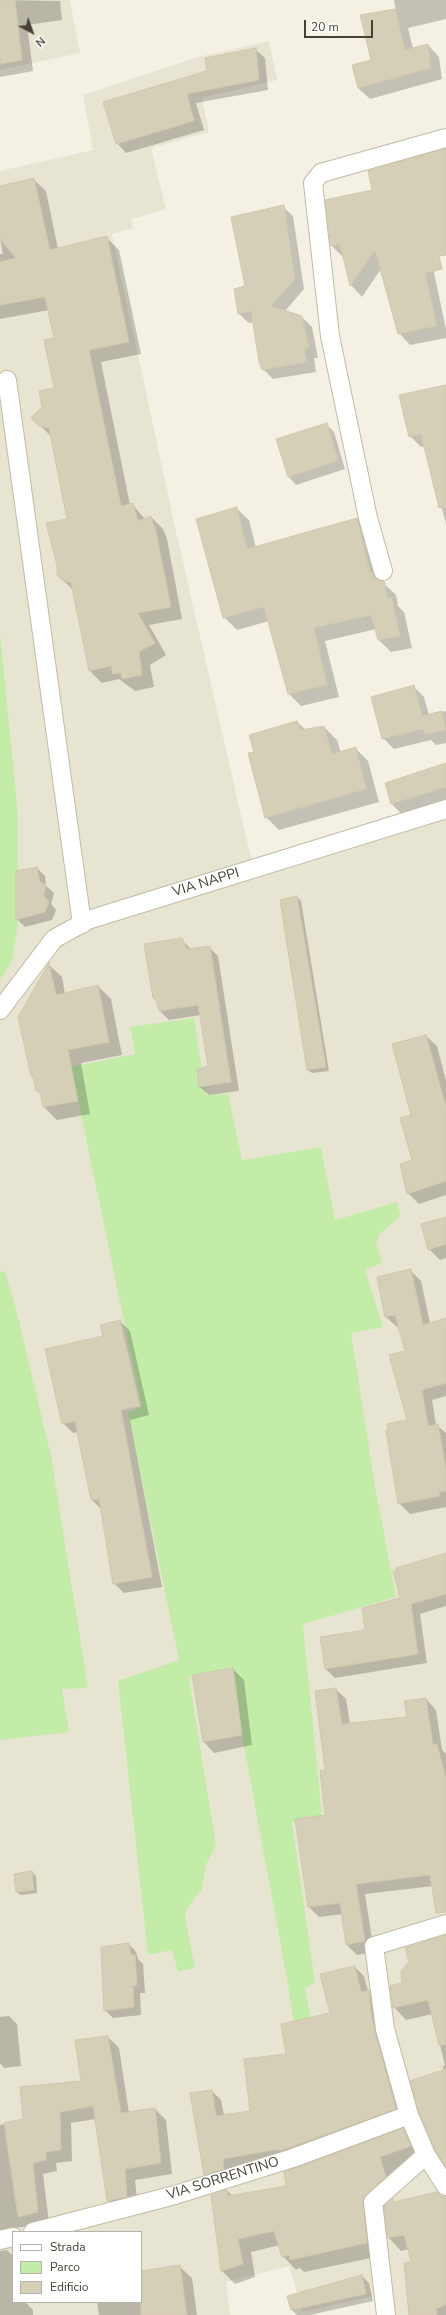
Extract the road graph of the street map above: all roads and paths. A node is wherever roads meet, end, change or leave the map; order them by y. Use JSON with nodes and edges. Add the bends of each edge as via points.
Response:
{"nodes":[{"id":1,"x":446,"y":138,"type":"edge"},
{"id":2,"x":7,"y":380,"type":"dead end"},
{"id":3,"x":383,"y":571,"type":"dead end"},
{"id":4,"x":446,"y":808,"type":"edge"},
{"id":5,"x":82,"y":924,"type":"junction"},
{"id":6,"x":0,"y":1010,"type":"edge"},
{"id":7,"x":446,"y":1924,"type":"edge"},
{"id":8,"x":409,"y":2115,"type":"junction"},
{"id":9,"x":426,"y":2155,"type":"junction"},
{"id":10,"x":446,"y":2186,"type":"edge"},
{"id":11,"x":37,"y":2231,"type":"edge"},
{"id":12,"x":12,"y":2237,"type":"edge"},
{"id":13,"x":0,"y":2240,"type":"edge"},
{"id":14,"x":386,"y":2315,"type":"edge"}],
"edges":[{"from":1,"to":3,"type":"street","via":[[321,173],[313,183],[330,336],[368,518]]},
{"from":2,"to":5,"type":"street"},
{"from":4,"to":5,"type":"street","name":"VIA NAPPI"},
{"from":5,"to":6,"type":"street","name":"VIA NAPPI","via":[[54,939]]},
{"from":7,"to":8,"type":"street","via":[[374,1946],[385,2029]]},
{"from":8,"to":9,"type":"street"},
{"from":8,"to":11,"type":"street","name":"VIA SORRENTINO","via":[[293,2158],[182,2193]]},
{"from":9,"to":10,"type":"street"},
{"from":9,"to":14,"type":"street","via":[[373,2202]]},
{"from":12,"to":13,"type":"street"}]}
